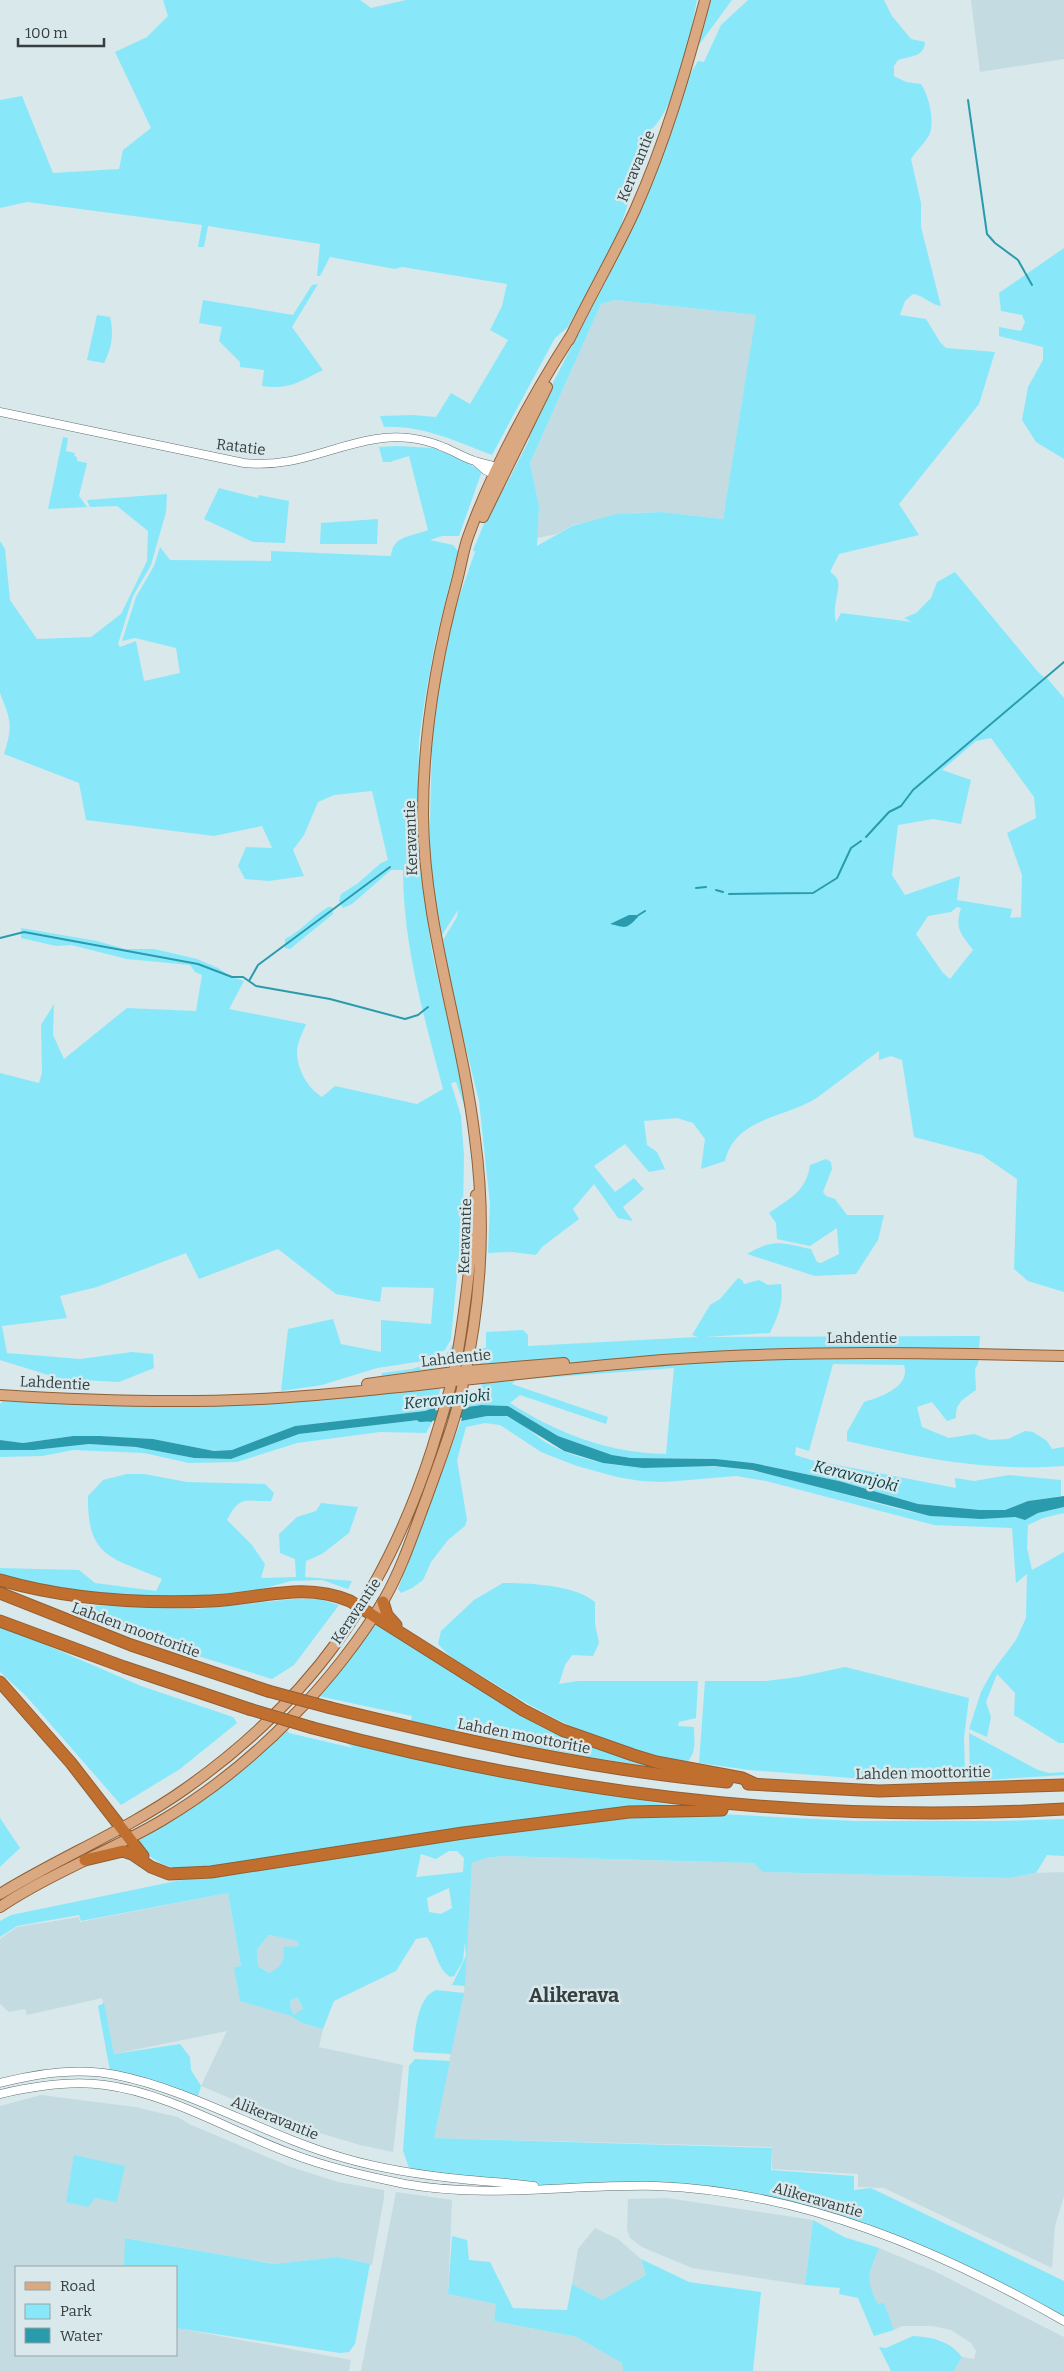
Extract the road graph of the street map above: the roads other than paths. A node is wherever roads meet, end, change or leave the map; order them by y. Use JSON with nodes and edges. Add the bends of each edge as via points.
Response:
{"nodes":[{"id":1,"x":705,"y":0,"type":"edge"},
{"id":2,"x":0,"y":412,"type":"edge"},
{"id":3,"x":499,"y":472,"type":"junction"},
{"id":4,"x":478,"y":1167,"type":"junction"},
{"id":5,"x":1064,"y":1356,"type":"edge"},
{"id":6,"x":465,"y":1376,"type":"junction"},
{"id":7,"x":453,"y":1377,"type":"junction"},
{"id":8,"x":0,"y":1395,"type":"edge"},
{"id":9,"x":0,"y":1580,"type":"edge"},
{"id":10,"x":0,"y":1593,"type":"edge"},
{"id":11,"x":383,"y":1602,"type":"junction"},
{"id":12,"x":361,"y":1608,"type":"junction"},
{"id":13,"x":374,"y":1617,"type":"junction"},
{"id":14,"x":0,"y":1621,"type":"edge"},
{"id":15,"x":408,"y":1637,"type":"junction"},
{"id":16,"x":0,"y":1682,"type":"edge"},
{"id":17,"x":755,"y":1784,"type":"junction"},
{"id":18,"x":1064,"y":1785,"type":"edge"},
{"id":19,"x":1064,"y":1809,"type":"edge"},
{"id":20,"x":794,"y":1810,"type":"junction"},
{"id":21,"x":120,"y":1829,"type":"junction"},
{"id":22,"x":128,"y":1839,"type":"junction"},
{"id":23,"x":85,"y":1860,"type":"junction"},
{"id":24,"x":195,"y":1873,"type":"junction"},
{"id":25,"x":0,"y":1894,"type":"edge"},
{"id":26,"x":0,"y":1908,"type":"edge"},
{"id":27,"x":0,"y":2083,"type":"edge"},
{"id":28,"x":0,"y":2094,"type":"edge"},
{"id":29,"x":544,"y":2188,"type":"junction"},
{"id":30,"x":1064,"y":2321,"type":"edge"}],
"edges":[{"from":1,"to":3,"type":"main road","name":"Keravantie","via":[[681,85],[648,177],[620,242],[572,334],[518,424]]},
{"from":2,"to":3,"type":"street","name":"Ratatie","via":[[260,465],[293,462],[390,437],[417,439],[442,446]]},
{"from":3,"to":4,"type":"main road","name":"Keravantie","via":[[461,566],[443,637],[430,706],[424,788],[424,826],[434,929],[463,1065]]},
{"from":4,"to":6,"type":"main road","name":"Keravantie","via":[[482,1238]]},
{"from":4,"to":7,"type":"main road","name":"Keravantie"},
{"from":5,"to":6,"type":"main road","name":"Lahdentie","via":[[802,1353],[660,1360]]},
{"from":6,"to":7,"type":"main road","name":"Lahdentie"},
{"from":6,"to":11,"type":"main road","name":"Keravantie","via":[[452,1425],[401,1566]]},
{"from":7,"to":8,"type":"main road","name":"Lahdentie","via":[[261,1399],[127,1402]]},
{"from":7,"to":12,"type":"main road","name":"Keravantie","via":[[413,1504],[399,1538]]},
{"from":9,"to":12,"type":"highway","via":[[96,1599],[143,1602],[214,1601],[310,1590],[340,1597]]},
{"from":10,"to":17,"type":"highway","name":"Lahden moottoritie","bridge":true,"via":[[131,1645],[268,1691],[331,1708],[491,1746],[596,1766]]},
{"from":11,"to":13,"type":"main road","name":"Keravantie"},
{"from":11,"to":15,"type":"highway","via":[[387,1616]]},
{"from":12,"to":13,"type":"highway"},
{"from":12,"to":21,"type":"main road","name":"Keravantie","via":[[319,1668],[258,1731],[183,1790]]},
{"from":13,"to":15,"type":"highway"},
{"from":13,"to":22,"type":"main road","name":"Keravantie","via":[[313,1695],[264,1745],[198,1797]]},
{"from":14,"to":20,"type":"highway","bridge":true,"via":[[249,1709],[397,1750],[481,1768],[665,1798]]},
{"from":15,"to":17,"type":"highway","via":[[523,1710],[562,1730],[640,1758],[742,1778]]},
{"from":16,"to":21,"type":"highway","via":[[71,1763]]},
{"from":17,"to":18,"type":"highway","name":"Lahden moottoritie","via":[[879,1791]]},
{"from":19,"to":20,"type":"highway","via":[[958,1814]]},
{"from":20,"to":24,"type":"highway","via":[[629,1812]]},
{"from":21,"to":22,"type":"highway"},
{"from":21,"to":25,"type":"main road","name":"Keravantie"},
{"from":22,"to":23,"type":"main road","name":"Keravantie"},
{"from":22,"to":24,"type":"highway","via":[[140,1854],[159,1867]]},
{"from":23,"to":24,"type":"highway","via":[[123,1851],[160,1871],[177,1875]]},
{"from":23,"to":26,"type":"main road","name":"Keravantie","via":[[40,1882]]},
{"from":27,"to":29,"type":"street","name":"Alikeravantie","via":[[46,2073],[116,2075],[152,2084],[296,2143],[362,2163]]},
{"from":28,"to":29,"type":"street","name":"Alikeravantie","via":[[45,2085],[105,2085],[156,2098],[316,2163],[377,2178],[448,2189]]},
{"from":29,"to":30,"type":"street","name":"Alikeravantie","via":[[679,2188],[778,2201],[850,2223],[940,2258]]}]}
